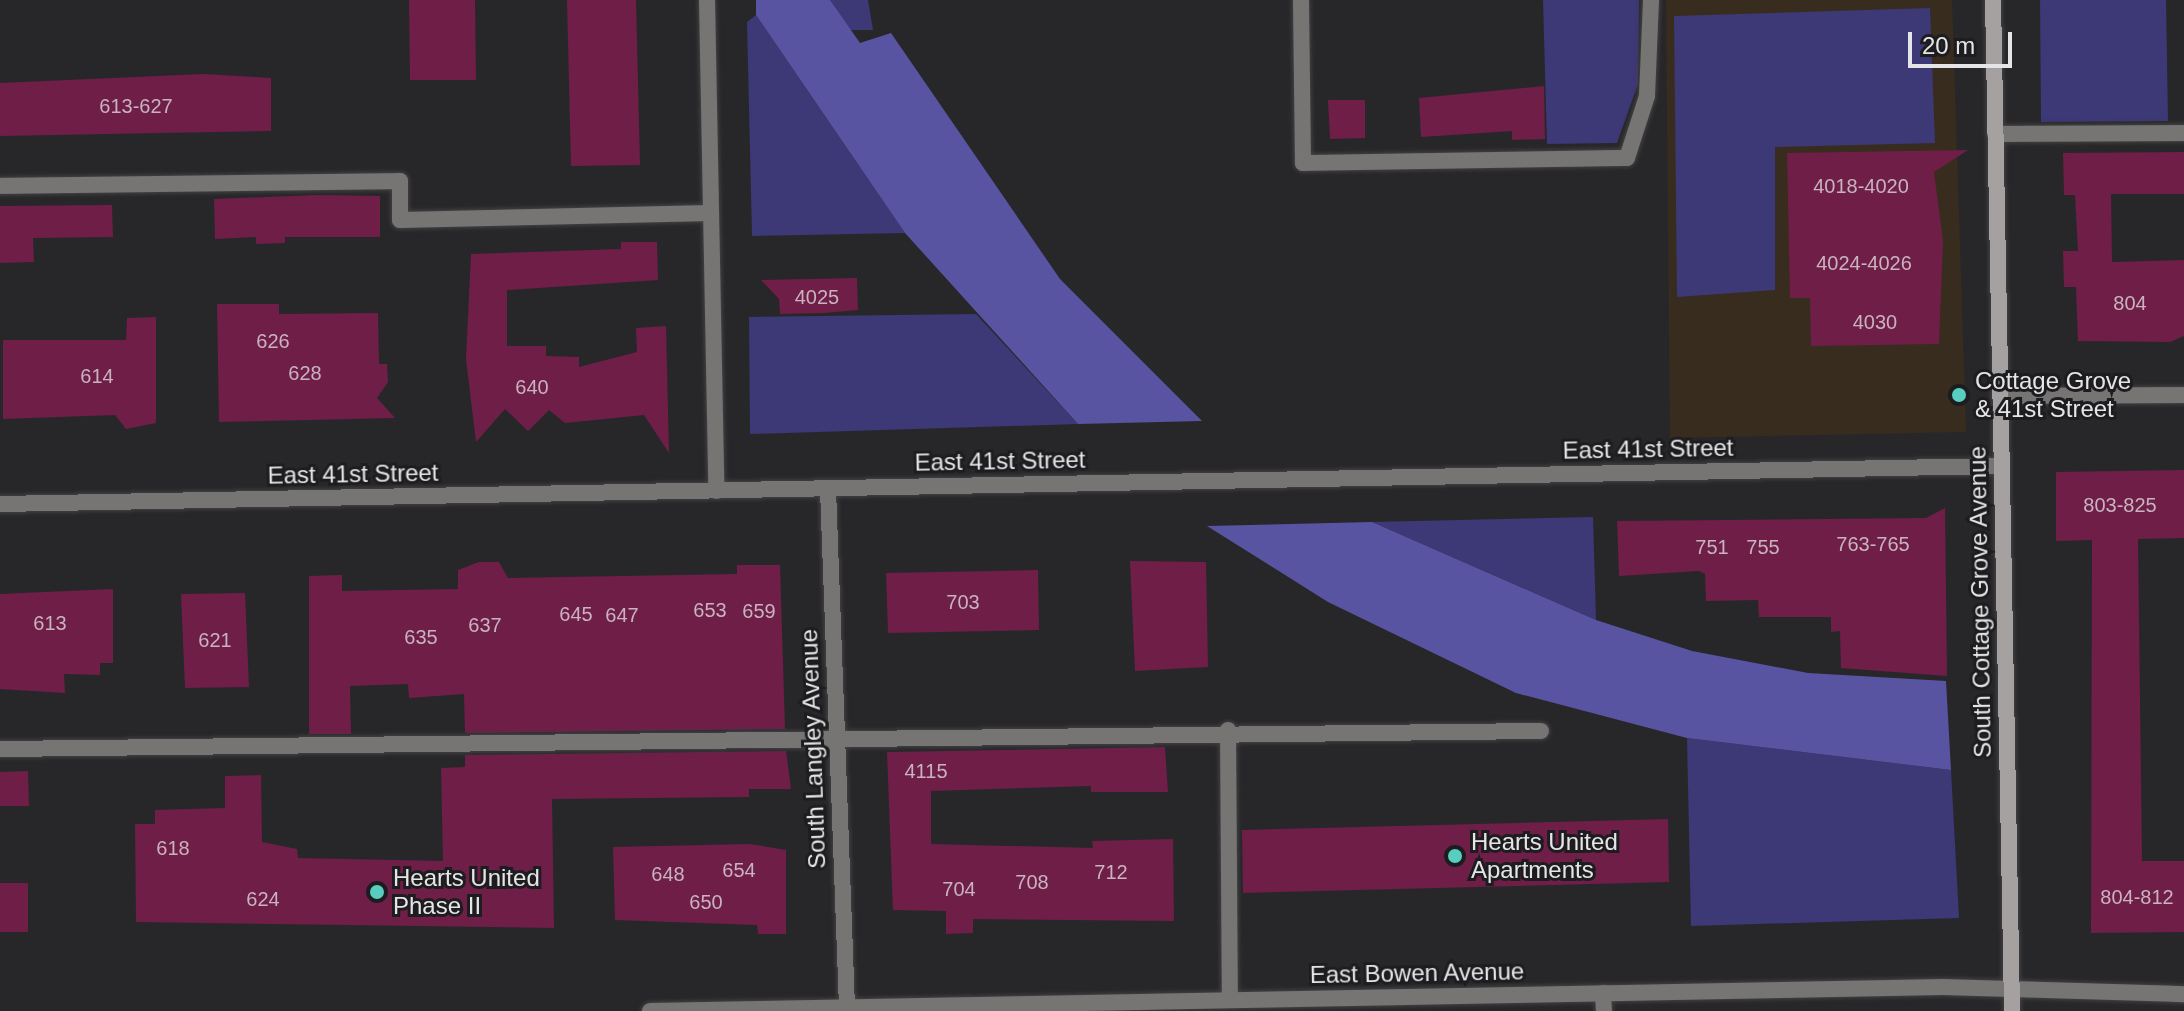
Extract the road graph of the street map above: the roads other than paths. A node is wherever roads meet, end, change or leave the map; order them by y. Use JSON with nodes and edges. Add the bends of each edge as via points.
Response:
{"nodes":[{"id":1,"x":707,"y":0,"type":"edge"},
{"id":2,"x":1301,"y":0,"type":"edge"},
{"id":3,"x":1651,"y":0,"type":"edge"},
{"id":4,"x":1993,"y":0,"type":"edge"},
{"id":5,"x":2184,"y":133,"type":"edge"},
{"id":6,"x":1995,"y":134,"type":"junction"},
{"id":7,"x":0,"y":186,"type":"edge"},
{"id":8,"x":711,"y":213,"type":"junction"},
{"id":9,"x":2184,"y":395,"type":"edge"},
{"id":10,"x":2000,"y":396,"type":"junction"},
{"id":11,"x":2002,"y":466,"type":"junction"},
{"id":12,"x":828,"y":489,"type":"junction"},
{"id":13,"x":716,"y":491,"type":"junction"},
{"id":14,"x":0,"y":504,"type":"edge"},
{"id":15,"x":1228,"y":730,"type":"junction"},
{"id":16,"x":1541,"y":731,"type":"dead end"},
{"id":17,"x":837,"y":736,"type":"junction"},
{"id":18,"x":0,"y":749,"type":"edge"},
{"id":19,"x":2011,"y":991,"type":"junction"},
{"id":20,"x":1603,"y":993,"type":"junction"},
{"id":21,"x":2184,"y":994,"type":"edge"},
{"id":22,"x":1230,"y":1000,"type":"junction"},
{"id":23,"x":847,"y":1007,"type":"junction"},
{"id":24,"x":936,"y":1008,"type":"edge"},
{"id":25,"x":650,"y":1011,"type":"edge"},
{"id":26,"x":1604,"y":1011,"type":"edge"},
{"id":27,"x":2012,"y":1011,"type":"edge"}],
"edges":[{"from":1,"to":8,"type":"street"},
{"from":2,"to":3,"type":"street","via":[[1303,163],[1627,158],[1647,96]]},
{"from":4,"to":6,"type":"main road","name":"South Cottage Grove Avenue"},
{"from":5,"to":6,"type":"street"},
{"from":6,"to":10,"type":"main road","name":"South Cottage Grove Avenue"},
{"from":7,"to":8,"type":"street","via":[[400,181],[400,220]]},
{"from":8,"to":13,"type":"street"},
{"from":9,"to":10,"type":"street"},
{"from":10,"to":11,"type":"main road","name":"South Cottage Grove Avenue"},
{"from":11,"to":12,"type":"street","name":"East 41st Street"},
{"from":11,"to":19,"type":"main road","name":"South Cottage Grove Avenue"},
{"from":12,"to":13,"type":"street","name":"East 41st Street"},
{"from":12,"to":17,"type":"street","name":"South Langley Avenue"},
{"from":13,"to":14,"type":"street","name":"East 41st Street"},
{"from":15,"to":16,"type":"street"},
{"from":15,"to":17,"type":"street"},
{"from":15,"to":22,"type":"street"},
{"from":17,"to":18,"type":"street"},
{"from":17,"to":23,"type":"street","name":"South Langley Avenue"},
{"from":19,"to":20,"type":"street","name":"East Bowen Avenue"},
{"from":19,"to":21,"type":"street","name":"East Bowen Avenue"},
{"from":19,"to":27,"type":"main road","name":"South Cottage Grove Avenue"},
{"from":20,"to":22,"type":"street","name":"East Bowen Avenue"},
{"from":20,"to":26,"type":"street"},
{"from":22,"to":24,"type":"street","name":"East Bowen Avenue"},
{"from":23,"to":24,"type":"street","name":"East Bowen Avenue"},
{"from":23,"to":25,"type":"street","name":"East Bowen Avenue"}]}
